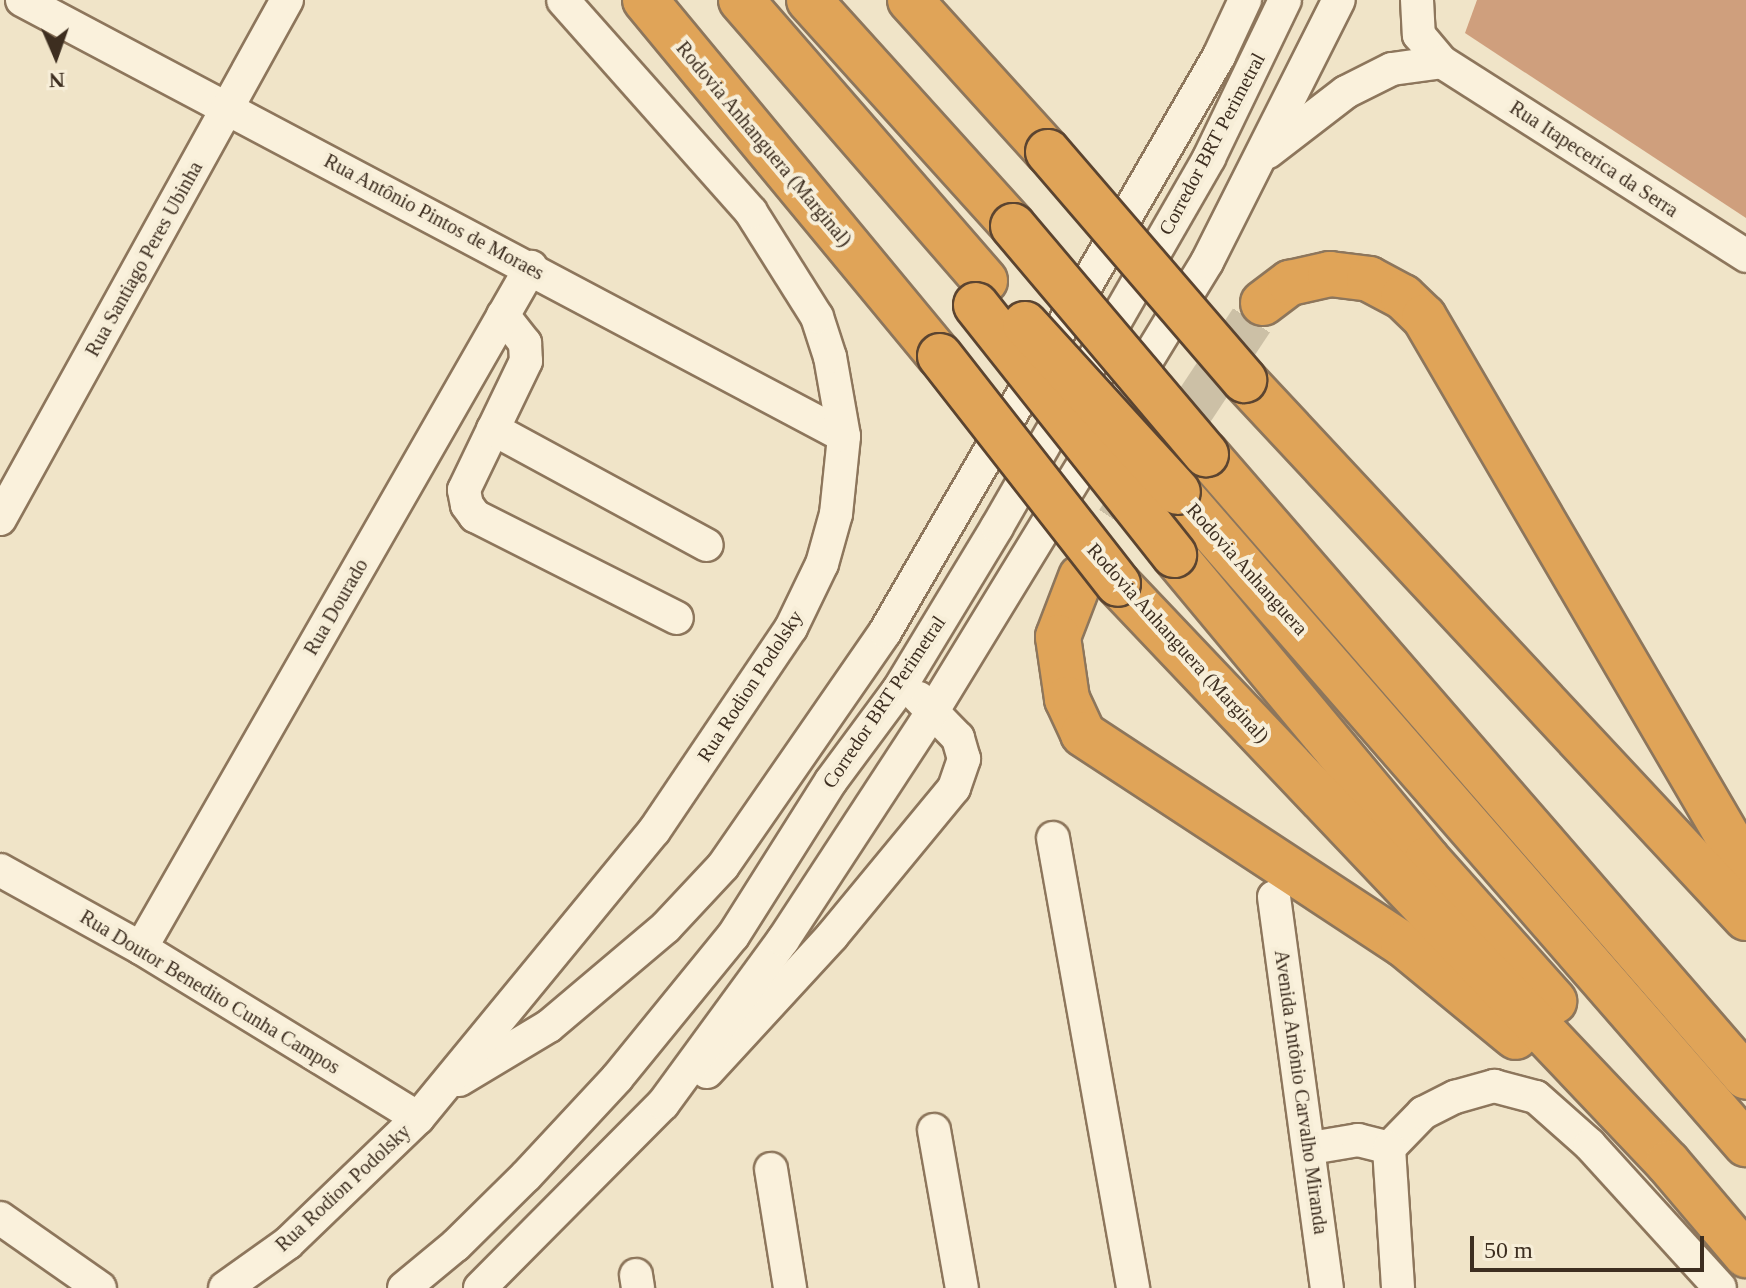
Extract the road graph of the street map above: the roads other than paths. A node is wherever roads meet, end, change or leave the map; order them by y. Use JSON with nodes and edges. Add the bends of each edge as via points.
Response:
{"nodes":[{"id":1,"x":22,"y":0,"type":"edge"},
{"id":2,"x":287,"y":0,"type":"edge"},
{"id":3,"x":563,"y":0,"type":"edge"},
{"id":4,"x":645,"y":0,"type":"edge"},
{"id":5,"x":741,"y":0,"type":"edge"},
{"id":6,"x":809,"y":0,"type":"edge"},
{"id":7,"x":910,"y":0,"type":"edge"},
{"id":8,"x":1245,"y":0,"type":"edge"},
{"id":9,"x":1285,"y":0,"type":"edge"},
{"id":10,"x":1339,"y":0,"type":"edge"},
{"id":11,"x":1417,"y":0,"type":"edge"},
{"id":12,"x":1442,"y":62,"type":"junction"},
{"id":13,"x":227,"y":109,"type":"junction"},
{"id":14,"x":1261,"y":158,"type":"junction"},
{"id":15,"x":1746,"y":256,"type":"edge"},
{"id":16,"x":531,"y":267,"type":"junction"},
{"id":17,"x":981,"y":293,"type":"junction"},
{"id":18,"x":1263,"y":303,"type":"tunnel mouth"},
{"id":19,"x":503,"y":315,"type":"junction"},
{"id":20,"x":493,"y":429,"type":"junction"},
{"id":21,"x":844,"y":436,"type":"junction"},
{"id":22,"x":0,"y":519,"type":"edge"},
{"id":23,"x":707,"y":545,"type":"dead end"},
{"id":24,"x":1100,"y":580,"type":"junction"},
{"id":25,"x":677,"y":618,"type":"dead end"},
{"id":26,"x":899,"y":689,"type":"junction"},
{"id":27,"x":837,"y":699,"type":"junction"},
{"id":28,"x":934,"y":709,"type":"junction"},
{"id":29,"x":1053,"y":838,"type":"dead end"},
{"id":30,"x":1746,"y":868,"type":"edge"},
{"id":31,"x":0,"y":870,"type":"edge"},
{"id":32,"x":1274,"y":897,"type":"dead end"},
{"id":33,"x":1746,"y":918,"type":"edge"},
{"id":34,"x":141,"y":948,"type":"junction"},
{"id":35,"x":1746,"y":1077,"type":"edge"},
{"id":36,"x":439,"y":1091,"type":"junction"},
{"id":37,"x":663,"y":1104,"type":"junction"},
{"id":38,"x":418,"y":1118,"type":"junction"},
{"id":39,"x":934,"y":1130,"type":"dead end"},
{"id":40,"x":1746,"y":1144,"type":"edge"},
{"id":41,"x":1311,"y":1148,"type":"junction"},
{"id":42,"x":1389,"y":1148,"type":"junction"},
{"id":43,"x":1668,"y":1163,"type":"junction"},
{"id":44,"x":771,"y":1169,"type":"dead end"},
{"id":45,"x":0,"y":1218,"type":"edge"},
{"id":46,"x":1746,"y":1255,"type":"edge"},
{"id":47,"x":481,"y":1287,"type":"edge"},
{"id":48,"x":100,"y":1288,"type":"edge"},
{"id":49,"x":225,"y":1288,"type":"edge"},
{"id":50,"x":404,"y":1288,"type":"edge"},
{"id":51,"x":790,"y":1288,"type":"edge"},
{"id":52,"x":962,"y":1288,"type":"edge"},
{"id":53,"x":1133,"y":1288,"type":"edge"},
{"id":54,"x":1327,"y":1288,"type":"edge"},
{"id":55,"x":1398,"y":1288,"type":"edge"},
{"id":56,"x":1720,"y":1288,"type":"edge"}],
"edges":[{"from":1,"to":13,"type":"street","name":"Rua Antônio Pintos de Moraes"},
{"from":2,"to":13,"type":"street","name":"Rua Santiago Peres Ubinha"},
{"from":3,"to":21,"type":"street","name":"Rua Rodion Podolsky","via":[[772,242],[817,317]]},
{"from":4,"to":24,"type":"highway","name":"Rodovia Anhanguera (Marginal)","bridge":true,"via":[[940,356]]},
{"from":5,"to":17,"type":"highway","name":"Rodovia Anhanguera"},
{"from":6,"to":35,"type":"highway","bridge":true,"via":[[1013,226]]},
{"from":7,"to":33,"type":"highway","bridge":true,"via":[[1244,380]]},
{"from":8,"to":27,"type":"street","via":[[1219,56],[885,632]]},
{"from":9,"to":26,"type":"street","name":"Corredor BRT Perimetral","via":[[1209,158]]},
{"from":10,"to":14,"type":"street"},
{"from":11,"to":12,"type":"street","via":[[1419,35]]},
{"from":12,"to":14,"type":"street","via":[[1392,69],[1346,92]]},
{"from":12,"to":15,"type":"street","name":"Rua Itapecerica da Serra"},
{"from":13,"to":16,"type":"street","name":"Rua Antônio Pintos de Moraes"},
{"from":13,"to":22,"type":"street","name":"Rua Santiago Peres Ubinha"},
{"from":14,"to":28,"type":"street","via":[[1207,262]]},
{"from":16,"to":19,"type":"street","name":"Rua Dourado"},
{"from":16,"to":21,"type":"street","name":"Rua Antônio Pintos de Moraes"},
{"from":17,"to":40,"type":"highway","name":"Rodovia Anhanguera","bridge":true,"via":[[1178,492]]},
{"from":17,"to":43,"type":"highway","bridge":true,"via":[[1174,555],[1427,859],[1562,1010]]},
{"from":18,"to":30,"type":"highway","via":[[1290,283],[1330,274],[1369,279],[1403,297],[1424,317]]},
{"from":19,"to":20,"type":"street","via":[[525,343],[526,354]]},
{"from":19,"to":34,"type":"street","name":"Rua Dourado"},
{"from":20,"to":23,"type":"street"},
{"from":20,"to":25,"type":"street","via":[[464,490],[470,511]]},
{"from":21,"to":36,"type":"street","name":"Rua Rodion Podolsky","via":[[822,564],[791,628],[654,831]]},
{"from":24,"to":43,"type":"highway","name":"Rodovia Anhanguera (Marginal)"},
{"from":24,"to":43,"type":"highway","via":[[1058,637],[1067,699],[1083,734],[1403,944]]},
{"from":26,"to":27,"type":"street","via":[[864,689]]},
{"from":26,"to":28,"type":"street"},
{"from":26,"to":50,"type":"street","name":"Corredor BRT Perimetral","via":[[831,781],[733,936],[617,1078],[466,1236]]},
{"from":27,"to":36,"type":"street","via":[[723,866],[666,927],[549,1026]]},
{"from":28,"to":37,"type":"street","via":[[783,940]]},
{"from":28,"to":37,"type":"street","via":[[958,738],[964,759],[954,788],[932,820],[714,1066]]},
{"from":29,"to":53,"type":"street"},
{"from":31,"to":34,"type":"street","name":"Rua Doutor Benedito Cunha Campos"},
{"from":32,"to":41,"type":"street","name":"Avenida Antônio Carvalho Miranda"},
{"from":34,"to":38,"type":"street","name":"Rua Doutor Benedito Cunha Campos"},
{"from":36,"to":38,"type":"street","name":"Rua Rodion Podolsky"},
{"from":37,"to":47,"type":"street"},
{"from":38,"to":49,"type":"street","name":"Rua Rodion Podolsky","via":[[288,1243]]},
{"from":39,"to":52,"type":"street"},
{"from":41,"to":42,"type":"street","via":[[1358,1140]]},
{"from":41,"to":54,"type":"street","name":"Avenida Antônio Carvalho Miranda"},
{"from":42,"to":55,"type":"street"},
{"from":42,"to":56,"type":"street","via":[[1423,1113],[1455,1097],[1494,1086],[1536,1097],[1590,1145]]},
{"from":43,"to":46,"type":"highway","name":"Rodovia Anhanguera (Marginal)"},
{"from":44,"to":51,"type":"street"},
{"from":45,"to":48,"type":"street"}]}
